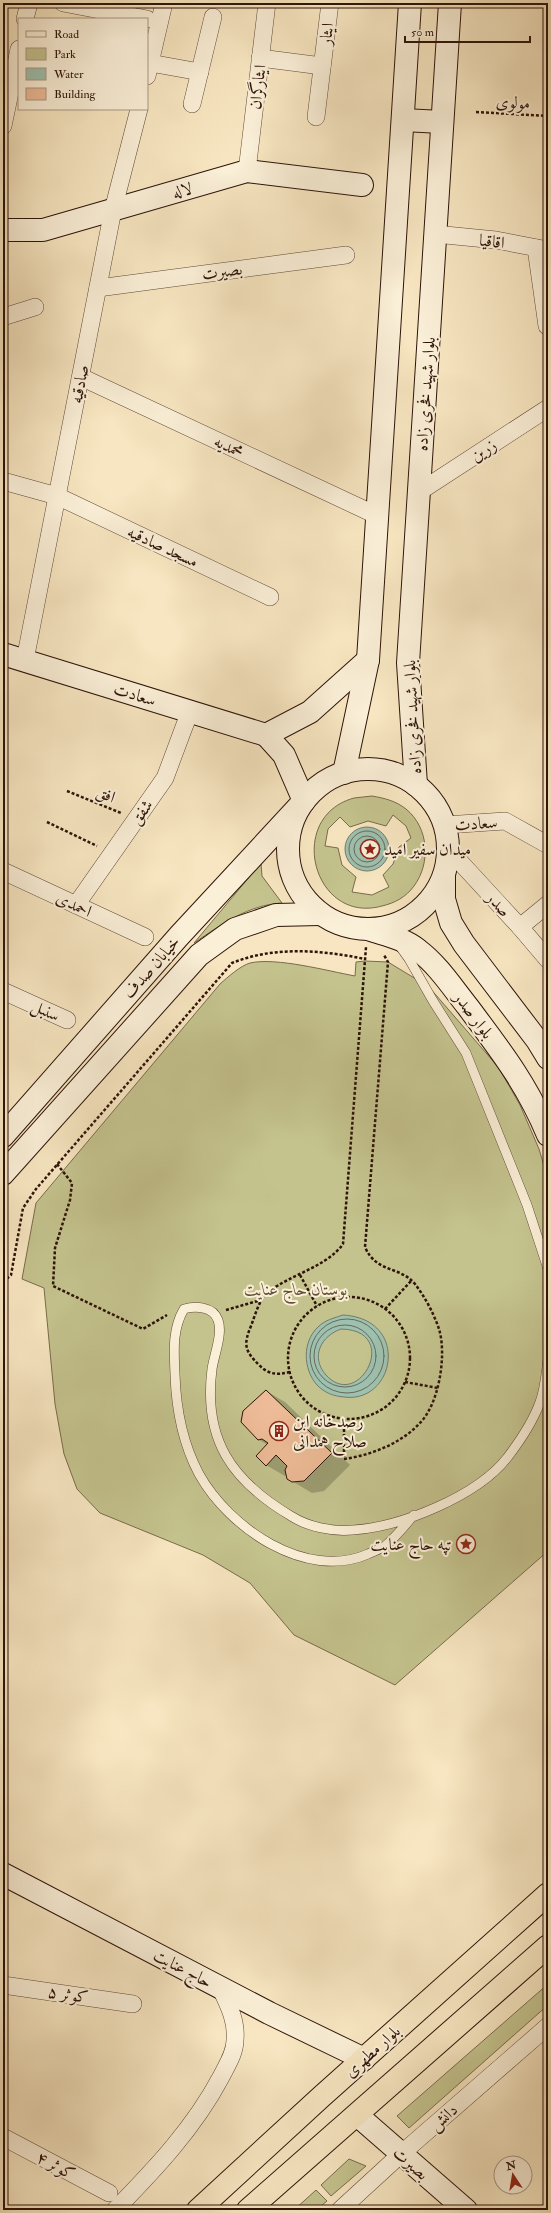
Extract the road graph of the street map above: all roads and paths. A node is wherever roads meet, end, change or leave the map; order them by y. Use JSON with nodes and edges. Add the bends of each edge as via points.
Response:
{"nodes":[{"id":1,"x":29,"y":3,"type":"edge"},
{"id":2,"x":62,"y":3,"type":"edge"},
{"id":3,"x":164,"y":3,"type":"edge"},
{"id":4,"x":267,"y":3,"type":"edge"},
{"id":5,"x":330,"y":3,"type":"edge"},
{"id":6,"x":410,"y":3,"type":"edge"},
{"id":7,"x":450,"y":3,"type":"edge"},
{"id":8,"x":212,"y":17,"type":"dead end"},
{"id":9,"x":25,"y":18,"type":"edge"},
{"id":10,"x":141,"y":18,"type":"edge"},
{"id":11,"x":151,"y":20,"type":"edge"},
{"id":12,"x":18,"y":54,"type":"edge"},
{"id":13,"x":260,"y":58,"type":"junction"},
{"id":14,"x":322,"y":66,"type":"junction"},
{"id":15,"x":149,"y":69,"type":"edge"},
{"id":16,"x":200,"y":72,"type":"junction"},
{"id":17,"x":192,"y":104,"type":"dead end"},
{"id":18,"x":139,"y":110,"type":"edge"},
{"id":19,"x":476,"y":112,"type":"dead end"},
{"id":20,"x":548,"y":116,"type":"edge"},
{"id":21,"x":316,"y":117,"type":"dead end"},
{"id":22,"x":402,"y":120,"type":"junction"},
{"id":23,"x":442,"y":122,"type":"junction"},
{"id":24,"x":3,"y":126,"type":"edge"},
{"id":25,"x":247,"y":171,"type":"junction"},
{"id":26,"x":362,"y":186,"type":"dead end"},
{"id":27,"x":114,"y":210,"type":"junction"},
{"id":28,"x":3,"y":230,"type":"edge"},
{"id":29,"x":435,"y":234,"type":"junction"},
{"id":30,"x":542,"y":249,"type":"edge"},
{"id":31,"x":346,"y":255,"type":"dead end"},
{"id":32,"x":98,"y":288,"type":"junction"},
{"id":33,"x":35,"y":307,"type":"dead end"},
{"id":34,"x":3,"y":318,"type":"edge"},
{"id":35,"x":546,"y":326,"type":"dead end"},
{"id":36,"x":81,"y":377,"type":"junction"},
{"id":37,"x":548,"y":408,"type":"edge"},
{"id":38,"x":3,"y":481,"type":"edge"},
{"id":39,"x":419,"y":492,"type":"junction"},
{"id":40,"x":57,"y":496,"type":"junction"},
{"id":41,"x":378,"y":516,"type":"junction"},
{"id":42,"x":270,"y":597,"type":"dead end"},
{"id":43,"x":3,"y":654,"type":"edge"},
{"id":44,"x":25,"y":660,"type":"junction"},
{"id":45,"x":368,"y":660,"type":"junction"},
{"id":46,"x":190,"y":711,"type":"junction"},
{"id":47,"x":266,"y":735,"type":"junction"},
{"id":48,"x":344,"y":773,"type":"junction"},
{"id":49,"x":416,"y":785,"type":"junction"},
{"id":50,"x":67,"y":791,"type":"dead end"},
{"id":51,"x":304,"y":801,"type":"junction"},
{"id":52,"x":136,"y":820,"type":"junction"},
{"id":53,"x":47,"y":822,"type":"dead end"},
{"id":54,"x":445,"y":825,"type":"junction"},
{"id":55,"x":548,"y":845,"type":"edge"},
{"id":56,"x":449,"y":850,"type":"junction"},
{"id":57,"x":113,"y":853,"type":"junction"},
{"id":58,"x":3,"y":872,"type":"edge"},
{"id":59,"x":444,"y":874,"type":"junction"},
{"id":60,"x":548,"y":904,"type":"edge"},
{"id":61,"x":76,"y":905,"type":"junction"},
{"id":62,"x":320,"y":914,"type":"junction"},
{"id":63,"x":520,"y":926,"type":"junction"},
{"id":64,"x":368,"y":929,"type":"junction"},
{"id":65,"x":392,"y":936,"type":"junction"},
{"id":66,"x":145,"y":937,"type":"dead end"},
{"id":67,"x":365,"y":959,"type":"junction"},
{"id":68,"x":548,"y":960,"type":"edge"},
{"id":69,"x":3,"y":991,"type":"edge"},
{"id":70,"x":67,"y":1020,"type":"dead end"},
{"id":71,"x":548,"y":1058,"type":"edge"},
{"id":72,"x":548,"y":1135,"type":"edge"},
{"id":73,"x":3,"y":1136,"type":"edge"},
{"id":74,"x":57,"y":1164,"type":"junction"},
{"id":75,"x":3,"y":1174,"type":"edge"},
{"id":76,"x":548,"y":1269,"type":"edge"},
{"id":77,"x":300,"y":1275,"type":"junction"},
{"id":78,"x":411,"y":1281,"type":"junction"},
{"id":79,"x":3,"y":1282,"type":"edge"},
{"id":80,"x":262,"y":1300,"type":"junction"},
{"id":81,"x":317,"y":1306,"type":"junction"},
{"id":82,"x":184,"y":1309,"type":"junction"},
{"id":83,"x":385,"y":1309,"type":"junction"},
{"id":84,"x":214,"y":1314,"type":"junction"},
{"id":85,"x":548,"y":1360,"type":"edge"},
{"id":86,"x":290,"y":1372,"type":"junction"},
{"id":87,"x":405,"y":1382,"type":"junction"},
{"id":88,"x":438,"y":1388,"type":"junction"},
{"id":89,"x":344,"y":1419,"type":"junction"},
{"id":90,"x":414,"y":1515,"type":"junction"},
{"id":91,"x":3,"y":1874,"type":"edge"},
{"id":92,"x":548,"y":1888,"type":"edge"},
{"id":93,"x":541,"y":1900,"type":"edge"},
{"id":94,"x":544,"y":1953,"type":"edge"},
{"id":95,"x":3,"y":1985,"type":"edge"},
{"id":96,"x":220,"y":1987,"type":"junction"},
{"id":97,"x":133,"y":2004,"type":"dead end"},
{"id":98,"x":548,"y":2026,"type":"edge"},
{"id":99,"x":364,"y":2059,"type":"junction"},
{"id":100,"x":357,"y":2115,"type":"junction"},
{"id":101,"x":3,"y":2137,"type":"edge"},
{"id":102,"x":401,"y":2154,"type":"junction"},
{"id":103,"x":109,"y":2193,"type":"dead end"},
{"id":104,"x":115,"y":2210,"type":"edge"},
{"id":105,"x":198,"y":2210,"type":"edge"},
{"id":106,"x":248,"y":2210,"type":"edge"},
{"id":107,"x":340,"y":2210,"type":"edge"},
{"id":108,"x":466,"y":2210,"type":"edge"}],
"edges":[{"from":1,"to":9,"type":"street"},
{"from":2,"to":10,"type":"street"},
{"from":3,"to":11,"type":"street"},
{"from":4,"to":13,"type":"street","name":"ایثارگران"},
{"from":5,"to":14,"type":"street","name":"ایثار"},
{"from":6,"to":22,"type":"main road"},
{"from":7,"to":23,"type":"main road","name":"بلوار شهید فخری زاده"},
{"from":8,"to":16,"type":"street"},
{"from":11,"to":15,"type":"street"},
{"from":12,"to":24,"type":"street"},
{"from":13,"to":14,"type":"street","name":"ایثار"},
{"from":13,"to":25,"type":"street","name":"ایثارگران"},
{"from":14,"to":21,"type":"street","name":"ایثار"},
{"from":15,"to":16,"type":"street"},
{"from":16,"to":17,"type":"street"},
{"from":18,"to":27,"type":"street","name":"صادقیه"},
{"from":19,"to":20,"type":"path","name":"مولوی"},
{"from":22,"to":23,"type":"main road"},
{"from":22,"to":41,"type":"main road"},
{"from":23,"to":29,"type":"main road","name":"بلوار شهید فخری زاده"},
{"from":25,"to":26,"type":"main road","name":"لاله"},
{"from":25,"to":27,"type":"main road","name":"لاله"},
{"from":27,"to":28,"type":"main road","name":"لاله","via":[[43,230]]},
{"from":27,"to":32,"type":"street","name":"صادقیه"},
{"from":29,"to":30,"type":"street","name":"اقاقیا","via":[[496,240]]},
{"from":29,"to":39,"type":"main road","name":"بلوار شهید فخری زاده"},
{"from":30,"to":35,"type":"street"},
{"from":31,"to":32,"type":"street","name":"بصیرت"},
{"from":32,"to":36,"type":"street","name":"صادقیه"},
{"from":33,"to":34,"type":"street"},
{"from":36,"to":40,"type":"street","name":"صادقیه"},
{"from":36,"to":41,"type":"street","name":"محمدیه"},
{"from":37,"to":39,"type":"street","name":"زرین"},
{"from":38,"to":40,"type":"street","name":"مسجد صادقیه"},
{"from":39,"to":49,"type":"main road","name":"بلوار شهید فخری زاده","via":[[408,663]]},
{"from":40,"to":42,"type":"street","name":"مسجد صادقیه"},
{"from":40,"to":44,"type":"street","name":"صادقیه"},
{"from":41,"to":45,"type":"main road"},
{"from":43,"to":44,"type":"main road","name":"سعادت"},
{"from":44,"to":46,"type":"main road","name":"سعادت"},
{"from":45,"to":47,"type":"main road","via":[[310,712]]},
{"from":45,"to":48,"type":"main road"},
{"from":46,"to":47,"type":"main road","name":"سعادت"},
{"from":46,"to":52,"type":"street","name":"شفق","via":[[165,778]]},
{"from":47,"to":51,"type":"main road","via":[[284,756]]},
{"from":48,"to":49,"type":"main road","via":[[369,769],[388,772]]},
{"from":48,"to":51,"type":"main road","via":[[322,784]]},
{"from":49,"to":54,"type":"main road","via":[[434,802]]},
{"from":50,"to":52,"type":"path","name":"افق"},
{"from":51,"to":62,"type":"main road","via":[[292,824],[288,848],[292,873],[303,896]]},
{"from":51,"to":73,"type":"main road","name":"خیابان صدف","via":[[179,936]]},
{"from":52,"to":57,"type":"street","name":"شفق"},
{"from":53,"to":57,"type":"path"},
{"from":54,"to":55,"type":"street","name":"سعادت","via":[[505,821]]},
{"from":54,"to":56,"type":"main road"},
{"from":56,"to":59,"type":"main road"},
{"from":56,"to":63,"type":"street","name":"صدر"},
{"from":57,"to":61,"type":"street","name":"شفق"},
{"from":58,"to":61,"type":"street","name":"احمدی"},
{"from":59,"to":64,"type":"main road","via":[[433,896],[415,914],[392,925]]},
{"from":59,"to":71,"type":"main road","name":"بلوار صدر","via":[[444,899],[451,923]]},
{"from":60,"to":63,"type":"street"},
{"from":61,"to":66,"type":"street","name":"احمدی"},
{"from":62,"to":64,"type":"main road","via":[[343,925]]},
{"from":62,"to":75,"type":"main road","name":"خیابان صدف","via":[[269,917],[235,929],[199,955]]},
{"from":63,"to":68,"type":"street","name":"صدر"},
{"from":64,"to":65,"type":"main road","name":"بلوار صدر"},
{"from":64,"to":67,"type":"path"},
{"from":64,"to":78,"type":"path","via":[[388,962],[365,1247],[376,1263]]},
{"from":65,"to":72,"type":"main road","name":"بلوار صدر","via":[[417,948],[436,965],[508,1060],[535,1103]]},
{"from":65,"to":76,"type":"lane","via":[[409,959],[466,1053],[527,1205]]},
{"from":67,"to":74,"type":"path","via":[[303,950],[247,956],[232,963]]},
{"from":67,"to":77,"type":"path","via":[[343,1244],[329,1258]]},
{"from":69,"to":70,"type":"street","name":"سنبل"},
{"from":74,"to":79,"type":"path","via":[[23,1208],[11,1275]]},
{"from":74,"to":82,"type":"path","via":[[72,1184],[70,1200],[55,1248],[53,1286],[143,1329],[159,1318]]},
{"from":77,"to":80,"type":"path","via":[[273,1289]]},
{"from":77,"to":81,"type":"path"},
{"from":78,"to":83,"type":"path"},
{"from":78,"to":88,"type":"path","via":[[427,1304],[440,1330]]},
{"from":80,"to":84,"type":"path"},
{"from":80,"to":86,"type":"path","via":[[245,1346],[250,1356],[267,1373]]},
{"from":81,"to":83,"type":"path","via":[[329,1300],[350,1297],[372,1301]]},
{"from":81,"to":86,"type":"path","via":[[299,1323],[290,1340],[287,1359]]},
{"from":82,"to":84,"type":"lane","via":[[204,1307]]},
{"from":82,"to":90,"type":"lane","via":[[178,1319],[174,1345],[175,1391],[183,1430],[198,1472],[206,1486],[239,1521],[261,1539],[280,1549],[306,1558],[334,1562],[355,1559],[384,1546]]},
{"from":83,"to":87,"type":"path","via":[[403,1328],[410,1348],[410,1369]]},
{"from":84,"to":90,"type":"lane","via":[[218,1320],[219,1330],[210,1385],[212,1412],[223,1454],[250,1487],[291,1517],[330,1529],[352,1531],[373,1528],[390,1525]]},
{"from":85,"to":90,"type":"lane","via":[[541,1402],[524,1434],[506,1459],[460,1495],[438,1507]]},
{"from":86,"to":89,"type":"path","via":[[290,1378],[299,1395],[313,1409],[330,1417]]},
{"from":87,"to":88,"type":"path"},
{"from":87,"to":89,"type":"path","via":[[403,1389],[389,1406],[370,1416]]},
{"from":88,"to":89,"type":"path","via":[[427,1415],[419,1424],[389,1446],[344,1459]]},
{"from":91,"to":96,"type":"main road","name":"حاج عنایت"},
{"from":92,"to":93,"type":"main road"},
{"from":93,"to":99,"type":"highway","name":"بلوار مطهری"},
{"from":94,"to":100,"type":"highway"},
{"from":95,"to":97,"type":"street","name":"کوثر ۵"},
{"from":96,"to":99,"type":"main road","name":"حاج عنایت"},
{"from":96,"to":104,"type":"street","via":[[235,2024],[232,2056],[209,2099],[164,2160]]},
{"from":98,"to":102,"type":"street","name":"دانش"},
{"from":99,"to":105,"type":"highway","name":"بلوار مطهری"},
{"from":100,"to":102,"type":"main road","name":"بصیرت"},
{"from":100,"to":106,"type":"highway"},
{"from":101,"to":103,"type":"street","name":"کوثر ۴"},
{"from":102,"to":107,"type":"street","name":"دانش"},
{"from":102,"to":108,"type":"main road","name":"بصیرت"}]}
